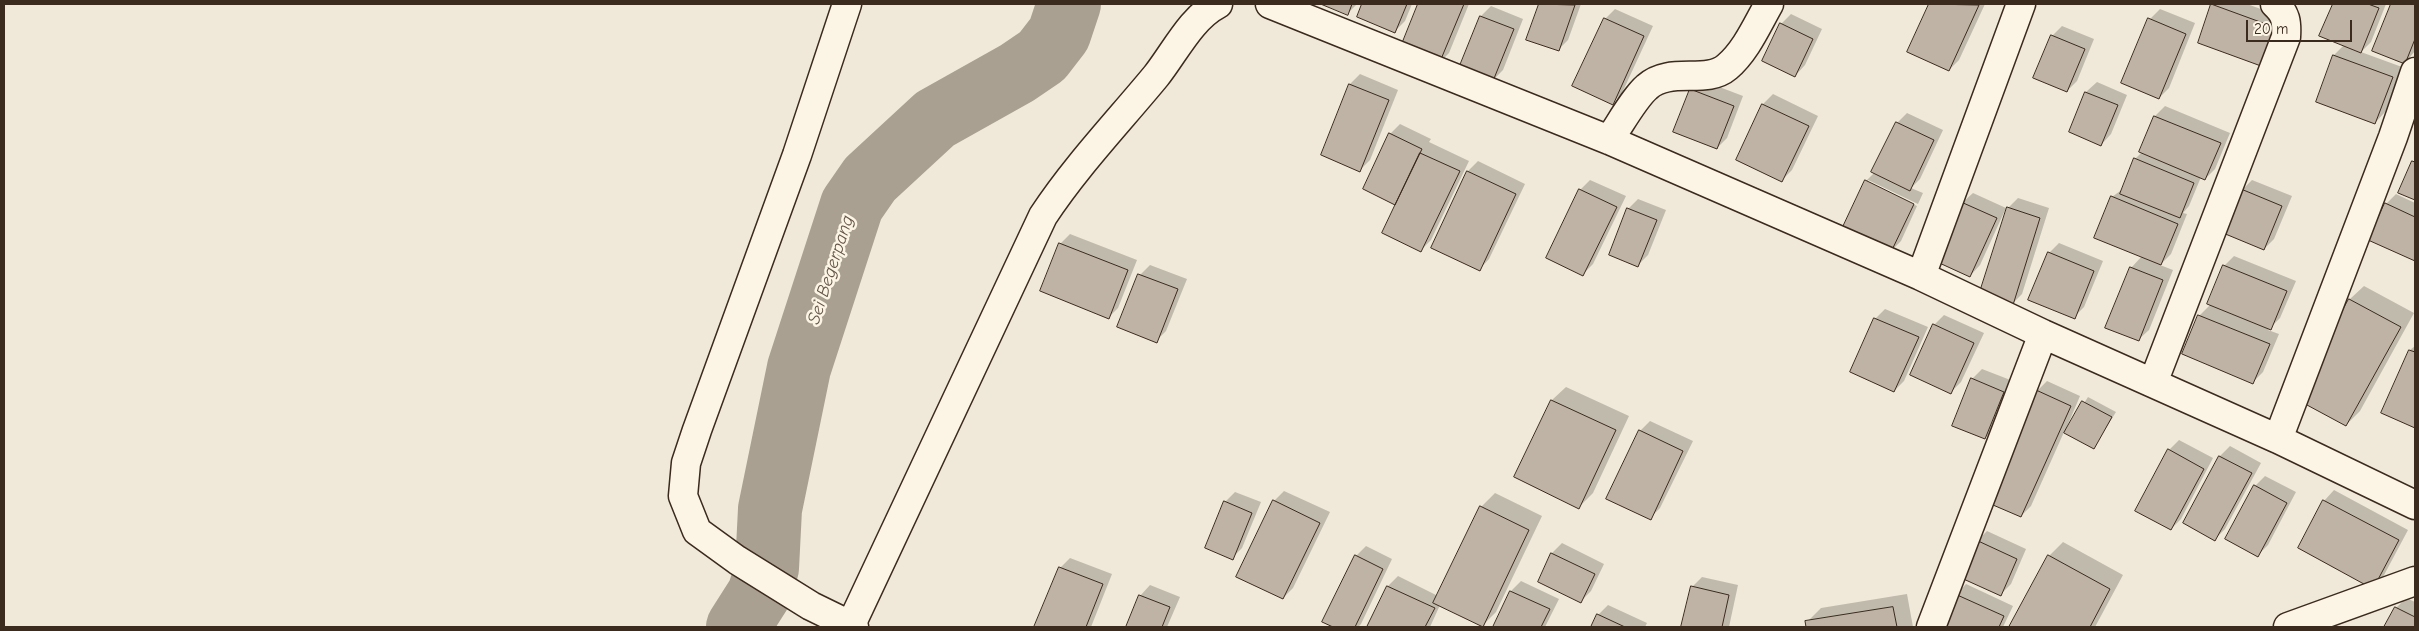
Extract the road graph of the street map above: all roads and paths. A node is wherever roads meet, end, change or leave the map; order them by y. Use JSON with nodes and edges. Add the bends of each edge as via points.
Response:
{"nodes":[{"id":1,"x":847,"y":4,"type":"edge"},
{"id":2,"x":1218,"y":4,"type":"edge"},
{"id":3,"x":1270,"y":4,"type":"edge"},
{"id":4,"x":1770,"y":4,"type":"edge"},
{"id":5,"x":2021,"y":4,"type":"edge"},
{"id":6,"x":2275,"y":4,"type":"edge"},
{"id":7,"x":2415,"y":72,"type":"edge"},
{"id":8,"x":1609,"y":140,"type":"junction"},
{"id":9,"x":1921,"y":276,"type":"junction"},
{"id":10,"x":2043,"y":334,"type":"junction"},
{"id":11,"x":2153,"y":383,"type":"junction"},
{"id":12,"x":2278,"y":439,"type":"junction"},
{"id":13,"x":2415,"y":505,"type":"edge"},
{"id":14,"x":2415,"y":581,"type":"edge"},
{"id":15,"x":852,"y":627,"type":"edge"},
{"id":16,"x":1931,"y":627,"type":"edge"},
{"id":17,"x":2288,"y":627,"type":"edge"}],
"edges":[{"from":1,"to":15,"type":"street","via":[[686,463],[683,496],[697,531],[811,606]]},
{"from":2,"to":15,"type":"street","via":[[1203,14],[1042,216]]},
{"from":3,"to":8,"type":"street"},
{"from":4,"to":8,"type":"street","via":[[1741,52],[1726,68],[1709,75],[1675,75],[1647,86]]},
{"from":5,"to":9,"type":"street"},
{"from":6,"to":11,"type":"street","via":[[2287,21],[2286,37]]},
{"from":7,"to":12,"type":"street"},
{"from":8,"to":9,"type":"street"},
{"from":9,"to":10,"type":"street"},
{"from":10,"to":11,"type":"street"},
{"from":10,"to":16,"type":"street"},
{"from":11,"to":12,"type":"street"},
{"from":12,"to":13,"type":"street"},
{"from":14,"to":17,"type":"street"}]}
